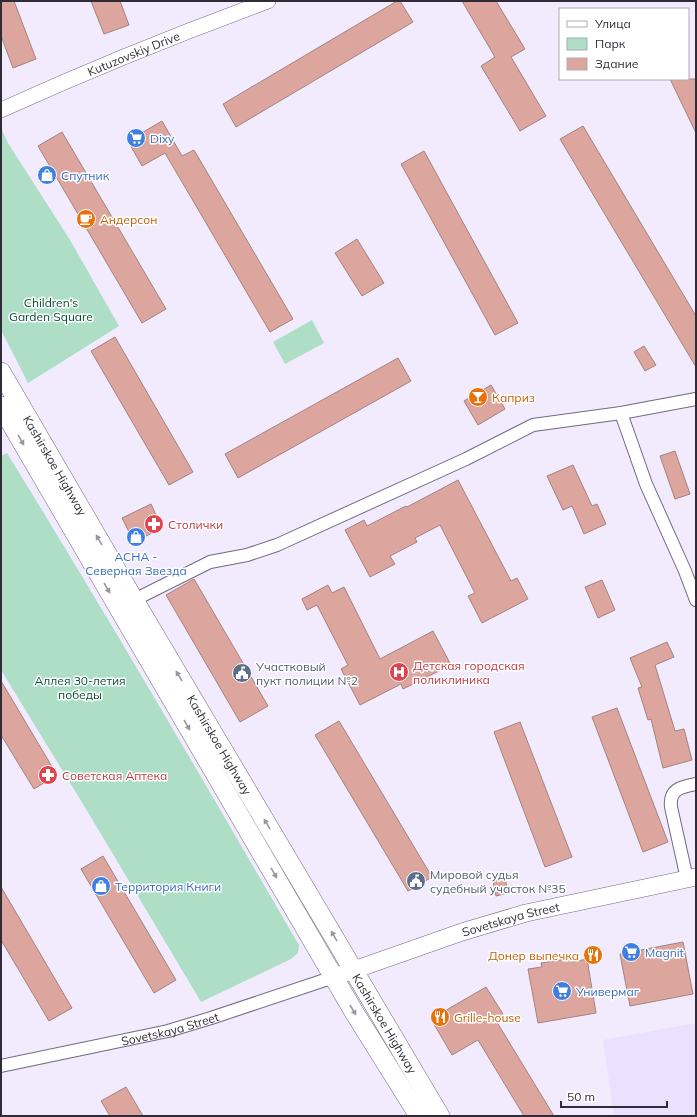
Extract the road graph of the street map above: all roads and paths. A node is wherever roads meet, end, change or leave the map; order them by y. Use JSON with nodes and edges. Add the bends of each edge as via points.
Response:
{"nodes":[{"id":1,"x":268,"y":1,"type":"edge"},
{"id":2,"x":1,"y":110,"type":"edge"},
{"id":3,"x":1,"y":372,"type":"edge"},
{"id":4,"x":696,"y":399,"type":"edge"},
{"id":5,"x":1,"y":406,"type":"edge"},
{"id":6,"x":621,"y":413,"type":"junction"},
{"id":7,"x":134,"y":600,"type":"junction"},
{"id":8,"x":696,"y":600,"type":"edge"},
{"id":9,"x":696,"y":784,"type":"edge"},
{"id":10,"x":691,"y":878,"type":"edge"},
{"id":11,"x":353,"y":970,"type":"junction"},
{"id":12,"x":334,"y":977,"type":"junction"},
{"id":13,"x":1,"y":1066,"type":"edge"},
{"id":14,"x":419,"y":1116,"type":"edge"},
{"id":15,"x":440,"y":1116,"type":"edge"}],
"edges":[{"from":1,"to":2,"type":"street","name":"Kutuzovskiy Drive","via":[[139,50]]},
{"from":7,"to":3,"type":"main road","name":"Kashirskoe Highway","one_way":true},
{"from":4,"to":6,"type":"street"},
{"from":5,"to":12,"type":"main road","name":"Kashirskoe Highway","one_way":true},
{"from":6,"to":7,"type":"street","via":[[533,426],[277,545],[247,555],[210,562]]},
{"from":6,"to":8,"type":"street","via":[[646,484]]},
{"from":11,"to":7,"type":"main road","name":"Kashirskoe Highway","one_way":true},
{"from":9,"to":10,"type":"street","via":[[680,788],[671,798],[671,807]]},
{"from":10,"to":11,"type":"main road","name":"Sovetskaya Street","via":[[526,912]]},
{"from":11,"to":12,"type":"main road","name":"Sovetskaya Street"},
{"from":11,"to":15,"type":"main road","name":"Kashirskoe Highway"},
{"from":12,"to":13,"type":"street","name":"Sovetskaya Street","via":[[168,1031]]},
{"from":12,"to":14,"type":"main road","name":"Kashirskoe Highway","one_way":true}]}
